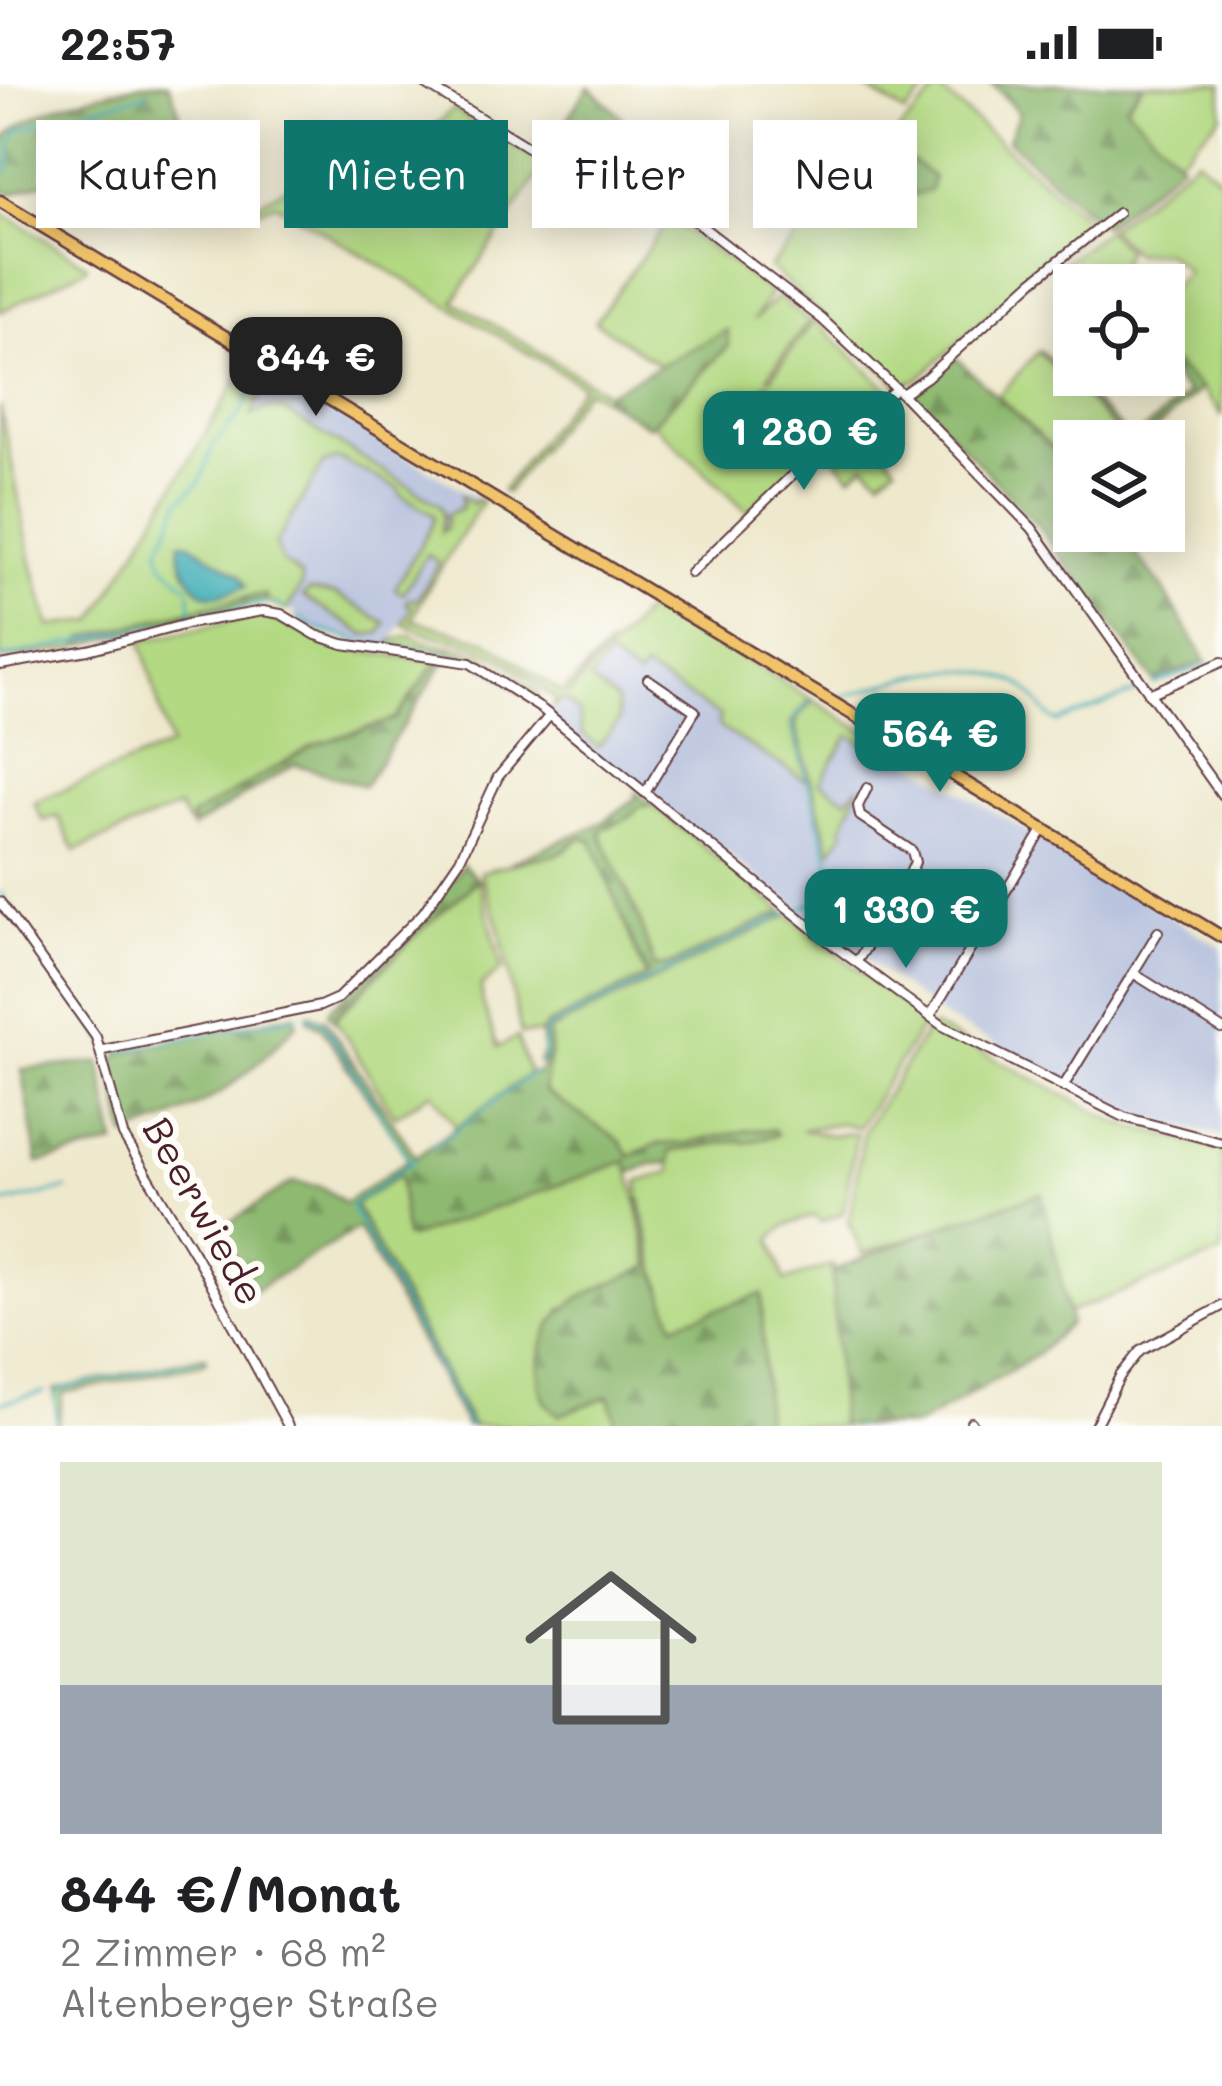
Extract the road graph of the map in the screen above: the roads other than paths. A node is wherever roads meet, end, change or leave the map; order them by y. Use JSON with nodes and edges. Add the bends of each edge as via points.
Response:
{"nodes":[{"id":1,"x":425,"y":84,"type":"edge"},
{"id":2,"x":0,"y":201,"type":"edge"},
{"id":3,"x":1118,"y":214,"type":"dead end"},
{"id":4,"x":899,"y":392,"type":"junction"},
{"id":5,"x":692,"y":573,"type":"dead end"},
{"id":6,"x":1222,"y":662,"type":"edge"},
{"id":7,"x":0,"y":665,"type":"edge"},
{"id":8,"x":648,"y":679,"type":"dead end"},
{"id":9,"x":1149,"y":694,"type":"junction"},
{"id":10,"x":550,"y":716,"type":"junction"},
{"id":11,"x":867,"y":788,"type":"dead end"},
{"id":12,"x":645,"y":793,"type":"junction"},
{"id":13,"x":1222,"y":795,"type":"edge"},
{"id":14,"x":1043,"y":830,"type":"junction"},
{"id":15,"x":0,"y":902,"type":"edge"},
{"id":16,"x":1158,"y":932,"type":"dead end"},
{"id":17,"x":1222,"y":938,"type":"edge"},
{"id":18,"x":856,"y":962,"type":"junction"},
{"id":19,"x":1133,"y":973,"type":"junction"},
{"id":20,"x":930,"y":1016,"type":"junction"},
{"id":21,"x":1222,"y":1029,"type":"edge"},
{"id":22,"x":103,"y":1051,"type":"junction"},
{"id":23,"x":1064,"y":1087,"type":"junction"},
{"id":24,"x":1222,"y":1143,"type":"edge"},
{"id":25,"x":1222,"y":1306,"type":"edge"},
{"id":26,"x":289,"y":1426,"type":"edge"},
{"id":27,"x":1095,"y":1426,"type":"edge"}],
"edges":[{"from":1,"to":4,"type":"street","via":[[542,156],[679,208],[806,306]]},
{"from":2,"to":14,"type":"main road"},
{"from":3,"to":4,"type":"street","via":[[927,377]]},
{"from":4,"to":5,"type":"street","via":[[790,477]]},
{"from":4,"to":9,"type":"street","via":[[1032,528]]},
{"from":6,"to":9,"type":"street"},
{"from":7,"to":10,"type":"street","via":[[269,611],[343,644],[470,663]]},
{"from":8,"to":12,"type":"street","via":[[695,711]]},
{"from":9,"to":13,"type":"street"},
{"from":10,"to":12,"type":"street"},
{"from":10,"to":22,"type":"street","via":[[498,777],[460,860],[423,914],[338,998]]},
{"from":11,"to":18,"type":"street","via":[[860,816],[916,862]]},
{"from":12,"to":18,"type":"street"},
{"from":14,"to":17,"type":"main road"},
{"from":14,"to":20,"type":"street"},
{"from":15,"to":22,"type":"street","name":"Beerwiede"},
{"from":16,"to":19,"type":"street"},
{"from":18,"to":20,"type":"street"},
{"from":19,"to":21,"type":"street"},
{"from":19,"to":23,"type":"street"},
{"from":20,"to":23,"type":"street"},
{"from":22,"to":26,"type":"street","name":"Beerwiede","via":[[123,1135]]},
{"from":23,"to":24,"type":"street","via":[[1136,1122]]},
{"from":25,"to":27,"type":"street","via":[[1140,1351]]}]}
